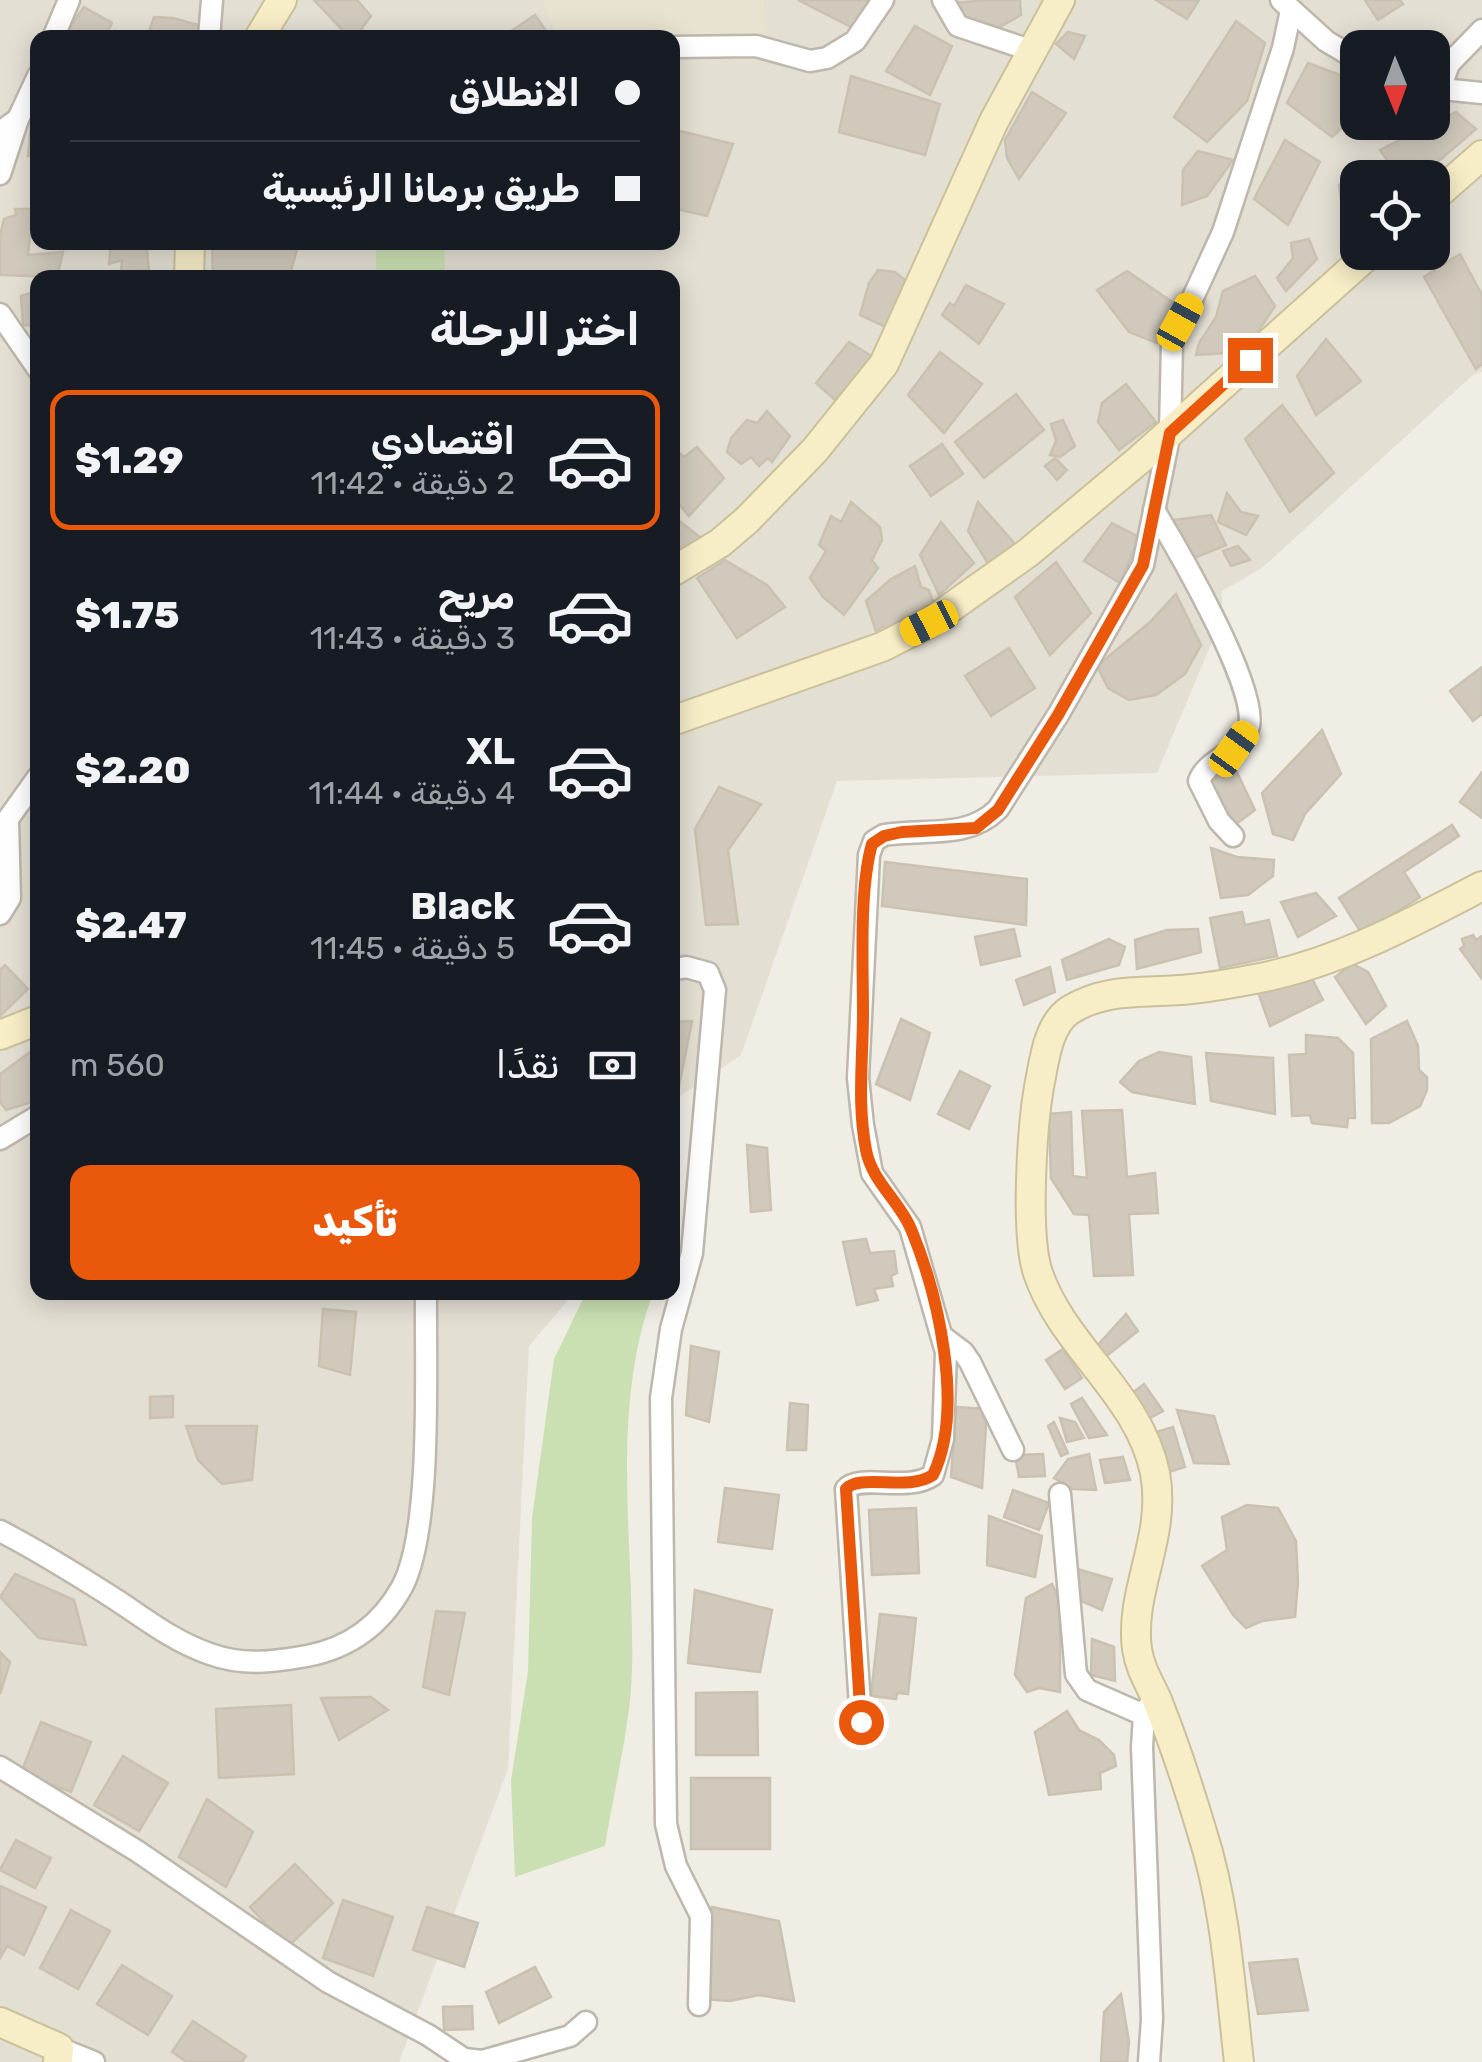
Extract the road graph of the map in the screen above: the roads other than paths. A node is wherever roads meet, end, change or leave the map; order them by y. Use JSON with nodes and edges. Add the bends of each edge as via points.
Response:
{"nodes":[{"id":1,"x":69,"y":0,"type":"edge"},
{"id":2,"x":212,"y":0,"type":"edge"},
{"id":3,"x":282,"y":0,"type":"edge"},
{"id":4,"x":883,"y":0,"type":"edge"},
{"id":5,"x":943,"y":0,"type":"edge"},
{"id":6,"x":1060,"y":0,"type":"edge"},
{"id":7,"x":1286,"y":5,"type":"edge"},
{"id":8,"x":57,"y":30,"type":"edge"},
{"id":9,"x":210,"y":30,"type":"edge"},
{"id":10,"x":264,"y":30,"type":"edge"},
{"id":11,"x":1482,"y":30,"type":"edge"},
{"id":12,"x":680,"y":47,"type":"edge"},
{"id":13,"x":1340,"y":49,"type":"edge"},
{"id":14,"x":1030,"y":50,"type":"junction"},
{"id":15,"x":1450,"y":63,"type":"edge"},
{"id":16,"x":1450,"y":91,"type":"edge"},
{"id":17,"x":30,"y":93,"type":"edge"},
{"id":18,"x":1482,"y":94,"type":"edge"},
{"id":19,"x":18,"y":119,"type":"junction"},
{"id":20,"x":0,"y":132,"type":"edge"},
{"id":21,"x":1482,"y":155,"type":"edge"},
{"id":22,"x":0,"y":174,"type":"edge"},
{"id":23,"x":1450,"y":183,"type":"edge"},
{"id":24,"x":1352,"y":270,"type":"edge"},
{"id":25,"x":0,"y":314,"type":"edge"},
{"id":26,"x":30,"y":357,"type":"edge"},
{"id":27,"x":1170,"y":433,"type":"junction"},
{"id":28,"x":1154,"y":510,"type":"junction"},
{"id":29,"x":680,"y":567,"type":"edge"},
{"id":30,"x":680,"y":718,"type":"edge"},
{"id":31,"x":30,"y":789,"type":"edge"},
{"id":32,"x":1233,"y":836,"type":"dead end"},
{"id":33,"x":1482,"y":886,"type":"edge"},
{"id":34,"x":0,"y":914,"type":"edge"},
{"id":35,"x":680,"y":968,"type":"edge"},
{"id":36,"x":30,"y":1023,"type":"edge"},
{"id":37,"x":0,"y":1035,"type":"edge"},
{"id":38,"x":30,"y":1121,"type":"edge"},
{"id":39,"x":0,"y":1139,"type":"edge"},
{"id":40,"x":680,"y":1296,"type":"edge"},
{"id":41,"x":426,"y":1300,"type":"edge"},
{"id":42,"x":679,"y":1300,"type":"edge"},
{"id":43,"x":943,"y":1337,"type":"junction"},
{"id":44,"x":1013,"y":1450,"type":"dead end"},
{"id":45,"x":1060,"y":1494,"type":"dead end"},
{"id":46,"x":0,"y":1531,"type":"edge"},
{"id":47,"x":1150,"y":1705,"type":"junction"},
{"id":48,"x":861,"y":1722,"type":"dead end"},
{"id":49,"x":0,"y":1767,"type":"edge"},
{"id":50,"x":699,"y":2005,"type":"dead end"},
{"id":51,"x":0,"y":2022,"type":"edge"},
{"id":52,"x":586,"y":2022,"type":"dead end"},
{"id":53,"x":58,"y":2055,"type":"edge"},
{"id":54,"x":94,"y":2062,"type":"edge"},
{"id":55,"x":1149,"y":2062,"type":"edge"},
{"id":56,"x":1239,"y":2062,"type":"edge"}],
"edges":[{"from":1,"to":8,"type":"street"},
{"from":2,"to":9,"type":"street"},
{"from":3,"to":10,"type":"street"},
{"from":4,"to":12,"type":"street","via":[[854,40],[827,58],[756,46]]},
{"from":5,"to":14,"type":"street","via":[[958,26]]},
{"from":6,"to":14,"type":"street"},
{"from":7,"to":13,"type":"street"},
{"from":7,"to":27,"type":"street","via":[[1283,48],[1223,232],[1172,343]]},
{"from":11,"to":15,"type":"street"},
{"from":14,"to":29,"type":"street","via":[[884,364],[747,520]]},
{"from":16,"to":18,"type":"street"},
{"from":17,"to":19,"type":"street"},
{"from":19,"to":20,"type":"street"},
{"from":19,"to":22,"type":"street"},
{"from":21,"to":23,"type":"street"},
{"from":24,"to":27,"type":"street"},
{"from":25,"to":26,"type":"street"},
{"from":27,"to":28,"type":"street"},
{"from":27,"to":30,"type":"street","via":[[1029,552],[929,623],[882,647]]},
{"from":28,"to":32,"type":"street","via":[[1196,578],[1246,694],[1248,730],[1198,781]]},
{"from":28,"to":43,"type":"street","via":[[1136,578],[998,810],[968,830],[884,836],[869,854],[858,1078],[866,1150],[872,1172],[910,1227]]},
{"from":31,"to":34,"type":"street","via":[[8,819],[10,898]]},
{"from":33,"to":47,"type":"street","via":[[1363,945],[1265,977],[1190,990],[1115,992],[1070,1010],[1053,1031],[1034,1115],[1033,1250],[1051,1298],[1114,1387],[1154,1472],[1156,1534],[1135,1625]]},
{"from":35,"to":40,"type":"street","via":[[708,973],[715,990],[692,1253]]},
{"from":36,"to":37,"type":"street"},
{"from":38,"to":39,"type":"street"},
{"from":41,"to":46,"type":"street","via":[[416,1541],[404,1584],[362,1635],[280,1660],[250,1663],[212,1655],[170,1637]]},
{"from":42,"to":50,"type":"street","via":[[661,1398],[666,1824],[676,1866],[701,1916]]},
{"from":43,"to":44,"type":"street","via":[[964,1352]]},
{"from":43,"to":48,"type":"street","via":[[944,1422],[933,1475],[910,1484],[856,1482],[846,1489]]},
{"from":45,"to":47,"type":"street","via":[[1076,1674],[1087,1690]]},
{"from":47,"to":55,"type":"street"},
{"from":47,"to":56,"type":"street","via":[[1203,1835],[1220,1897]]},
{"from":49,"to":52,"type":"street","via":[[328,1982],[464,2060],[570,2036]]},
{"from":51,"to":53,"type":"street"},
{"from":53,"to":54,"type":"street"}]}
